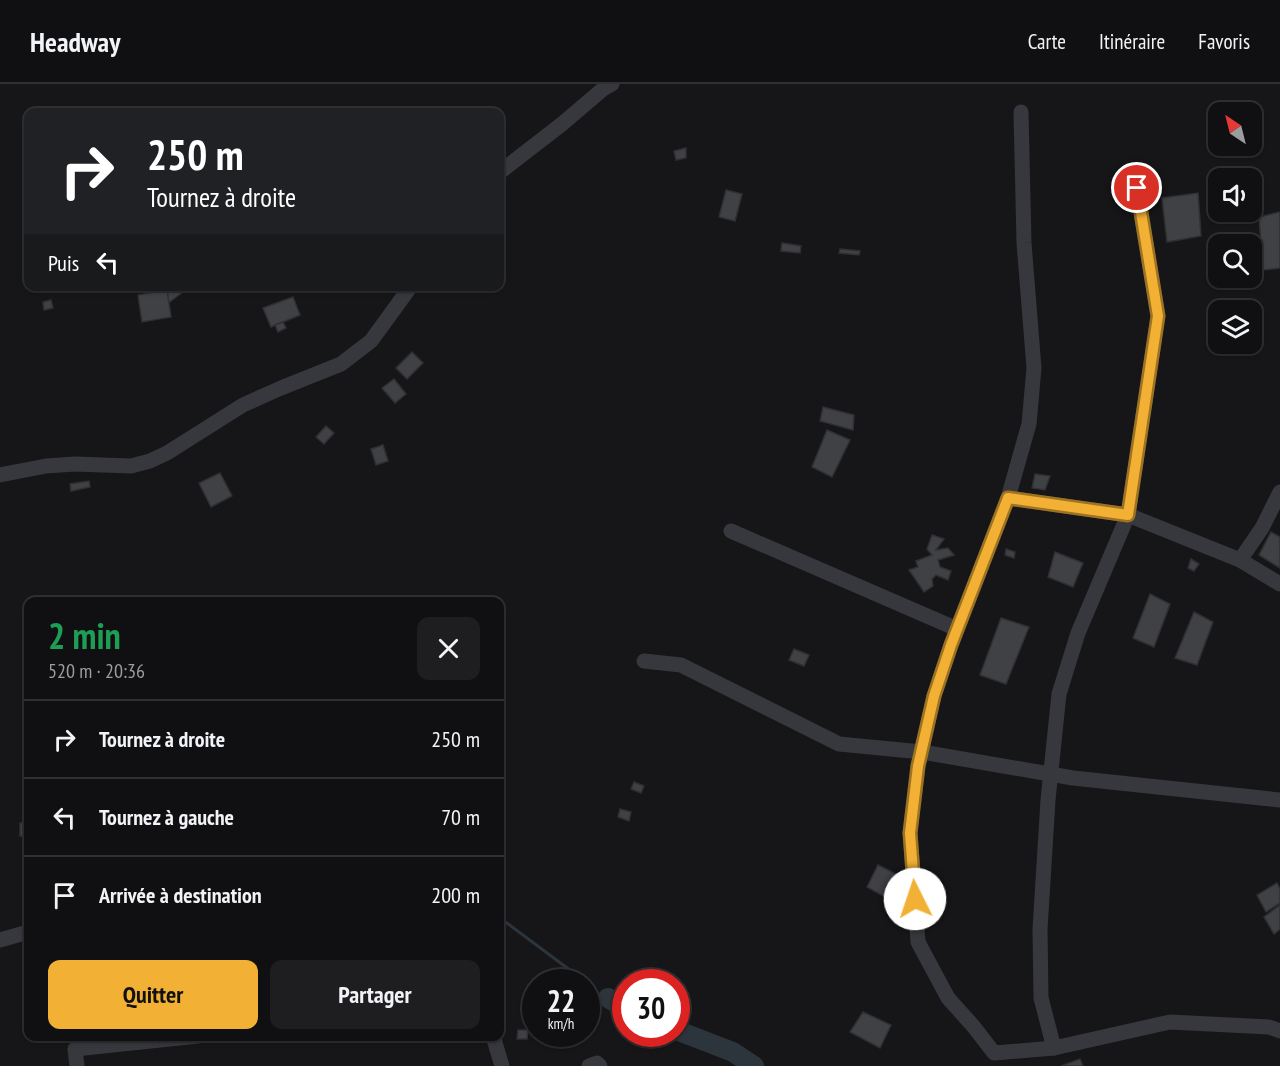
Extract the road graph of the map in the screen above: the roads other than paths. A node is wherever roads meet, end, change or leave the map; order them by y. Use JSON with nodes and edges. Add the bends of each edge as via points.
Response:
{"nodes":[{"id":1,"x":612,"y":84,"type":"edge"},
{"id":2,"x":1021,"y":112,"type":"dead end"},
{"id":3,"x":504,"y":169,"type":"edge"},
{"id":4,"x":1137,"y":188,"type":"dead end"},
{"id":5,"x":407,"y":291,"type":"edge"},
{"id":6,"x":0,"y":475,"type":"edge"},
{"id":7,"x":1280,"y":492,"type":"edge"},
{"id":8,"x":1008,"y":498,"type":"junction"},
{"id":9,"x":1128,"y":515,"type":"junction"},
{"id":10,"x":731,"y":531,"type":"dead end"},
{"id":11,"x":1240,"y":560,"type":"junction"},
{"id":12,"x":1280,"y":584,"type":"edge"},
{"id":13,"x":957,"y":629,"type":"junction"},
{"id":14,"x":644,"y":661,"type":"dead end"},
{"id":15,"x":922,"y":752,"type":"junction"},
{"id":16,"x":1051,"y":774,"type":"junction"},
{"id":17,"x":1280,"y":800,"type":"edge"},
{"id":18,"x":24,"y":933,"type":"edge"},
{"id":19,"x":0,"y":940,"type":"edge"},
{"id":20,"x":1280,"y":1030,"type":"edge"},
{"id":21,"x":151,"y":1041,"type":"edge"},
{"id":22,"x":494,"y":1041,"type":"edge"},
{"id":23,"x":1054,"y":1048,"type":"junction"},
{"id":24,"x":77,"y":1066,"type":"edge"},
{"id":25,"x":502,"y":1066,"type":"edge"},
{"id":26,"x":589,"y":1066,"type":"edge"},
{"id":27,"x":600,"y":1066,"type":"edge"}],
"edges":[{"from":1,"to":3,"type":"street"},
{"from":2,"to":8,"type":"street","via":[[1024,243],[1034,368],[1029,424]]},
{"from":4,"to":9,"type":"street","via":[[1158,316]]},
{"from":5,"to":6,"type":"street","via":[[371,341],[341,364],[243,405],[150,461],[130,466],[46,465]]},
{"from":7,"to":11,"type":"street"},
{"from":8,"to":9,"type":"street"},
{"from":8,"to":13,"type":"street"},
{"from":9,"to":11,"type":"street"},
{"from":9,"to":16,"type":"street","via":[[1078,633],[1059,694]]},
{"from":10,"to":13,"type":"street"},
{"from":11,"to":12,"type":"street"},
{"from":13,"to":15,"type":"street","via":[[934,696]]},
{"from":14,"to":15,"type":"street","via":[[681,665],[838,744]]},
{"from":15,"to":16,"type":"street"},
{"from":15,"to":23,"type":"street","via":[[910,833],[918,942],[948,998],[994,1053]]},
{"from":16,"to":17,"type":"street"},
{"from":16,"to":23,"type":"street","via":[[1040,929],[1041,998]]},
{"from":18,"to":19,"type":"street"},
{"from":20,"to":23,"type":"street","via":[[1170,1022]]},
{"from":21,"to":24,"type":"street","via":[[75,1049]]},
{"from":22,"to":25,"type":"street"},
{"from":26,"to":27,"type":"street"}]}
